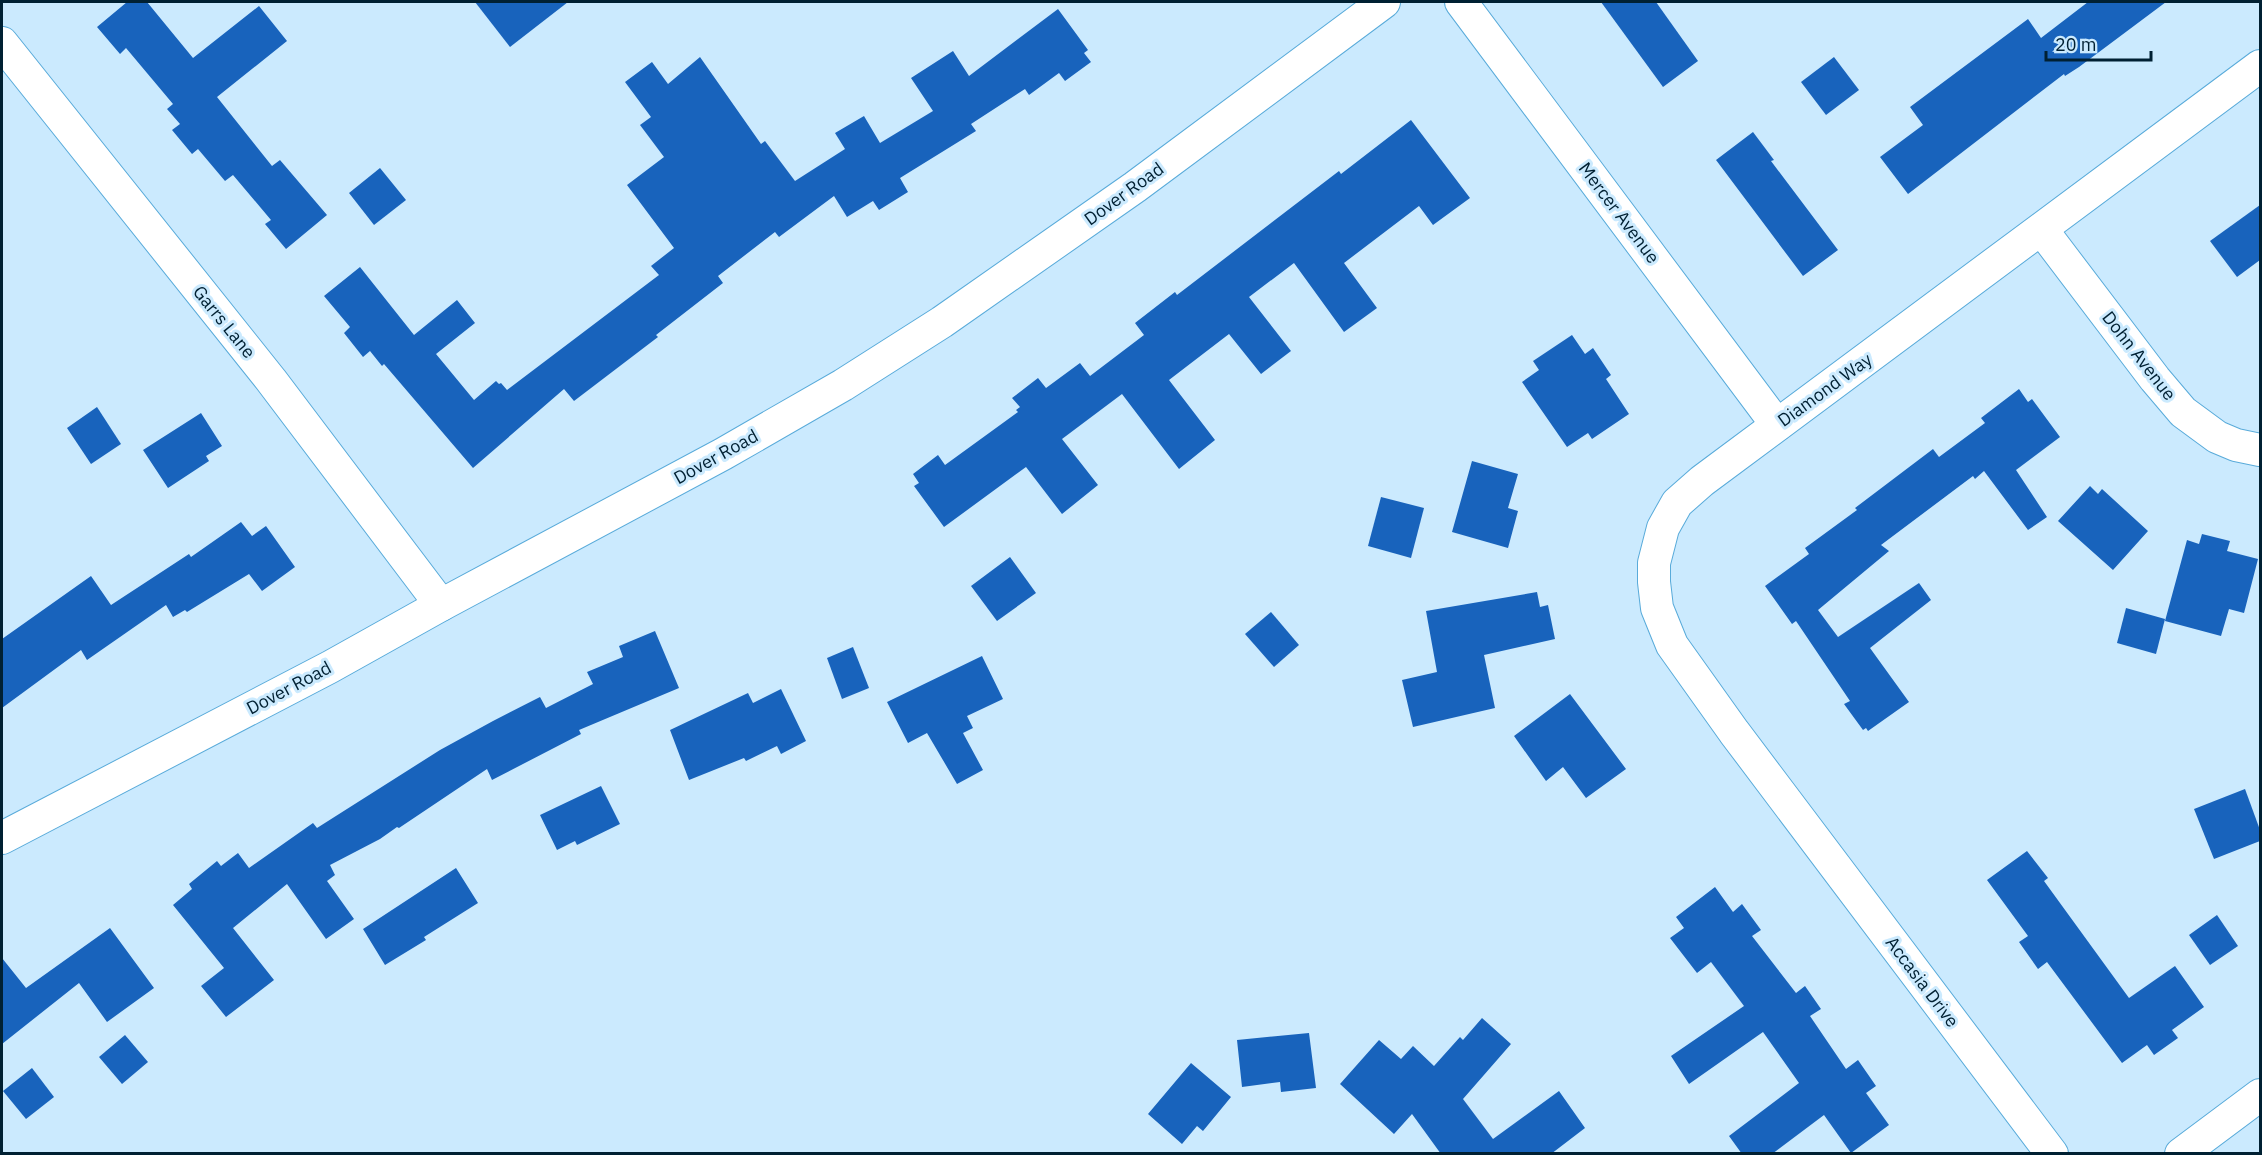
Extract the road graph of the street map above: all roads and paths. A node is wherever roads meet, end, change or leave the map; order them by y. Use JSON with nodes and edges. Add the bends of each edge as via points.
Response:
{"nodes":[{"id":1,"x":1384,"y":2,"type":"edge"},
{"id":2,"x":1461,"y":2,"type":"edge"},
{"id":3,"x":2,"y":43,"type":"edge"},
{"id":4,"x":2260,"y":66,"type":"edge"},
{"id":5,"x":2042,"y":230,"type":"junction"},
{"id":6,"x":1777,"y":425,"type":"junction"},
{"id":7,"x":2260,"y":450,"type":"edge"},
{"id":8,"x":441,"y":605,"type":"junction"},
{"id":9,"x":1793,"y":811,"type":"joint"},
{"id":10,"x":2,"y":837,"type":"edge"},
{"id":11,"x":2260,"y":1095,"type":"edge"},
{"id":12,"x":2052,"y":1154,"type":"edge"},
{"id":13,"x":2181,"y":1154,"type":"edge"}],
"edges":[{"from":1,"to":8,"type":"street","name":"Dover Road","via":[[1135,187],[942,322],[723,454]]},
{"from":2,"to":6,"type":"street","name":"Mercer Avenue"},
{"from":3,"to":8,"type":"street","name":"Garrs Lane","via":[[271,380]]},
{"from":4,"to":5,"type":"street","name":"Diamond Way"},
{"from":5,"to":6,"type":"street","name":"Diamond Way"},
{"from":5,"to":7,"type":"street","name":"Dohn Avenue","via":[[2183,412],[2217,437]]},
{"from":6,"to":9,"type":"street","name":"Diamond Way","via":[[1677,503],[1663,528],[1654,563],[1654,582],[1671,645]]},
{"from":8,"to":10,"type":"street","name":"Dover Road"},
{"from":9,"to":12,"type":"street","name":"Accasia Drive"},
{"from":11,"to":13,"type":"street"}]}
